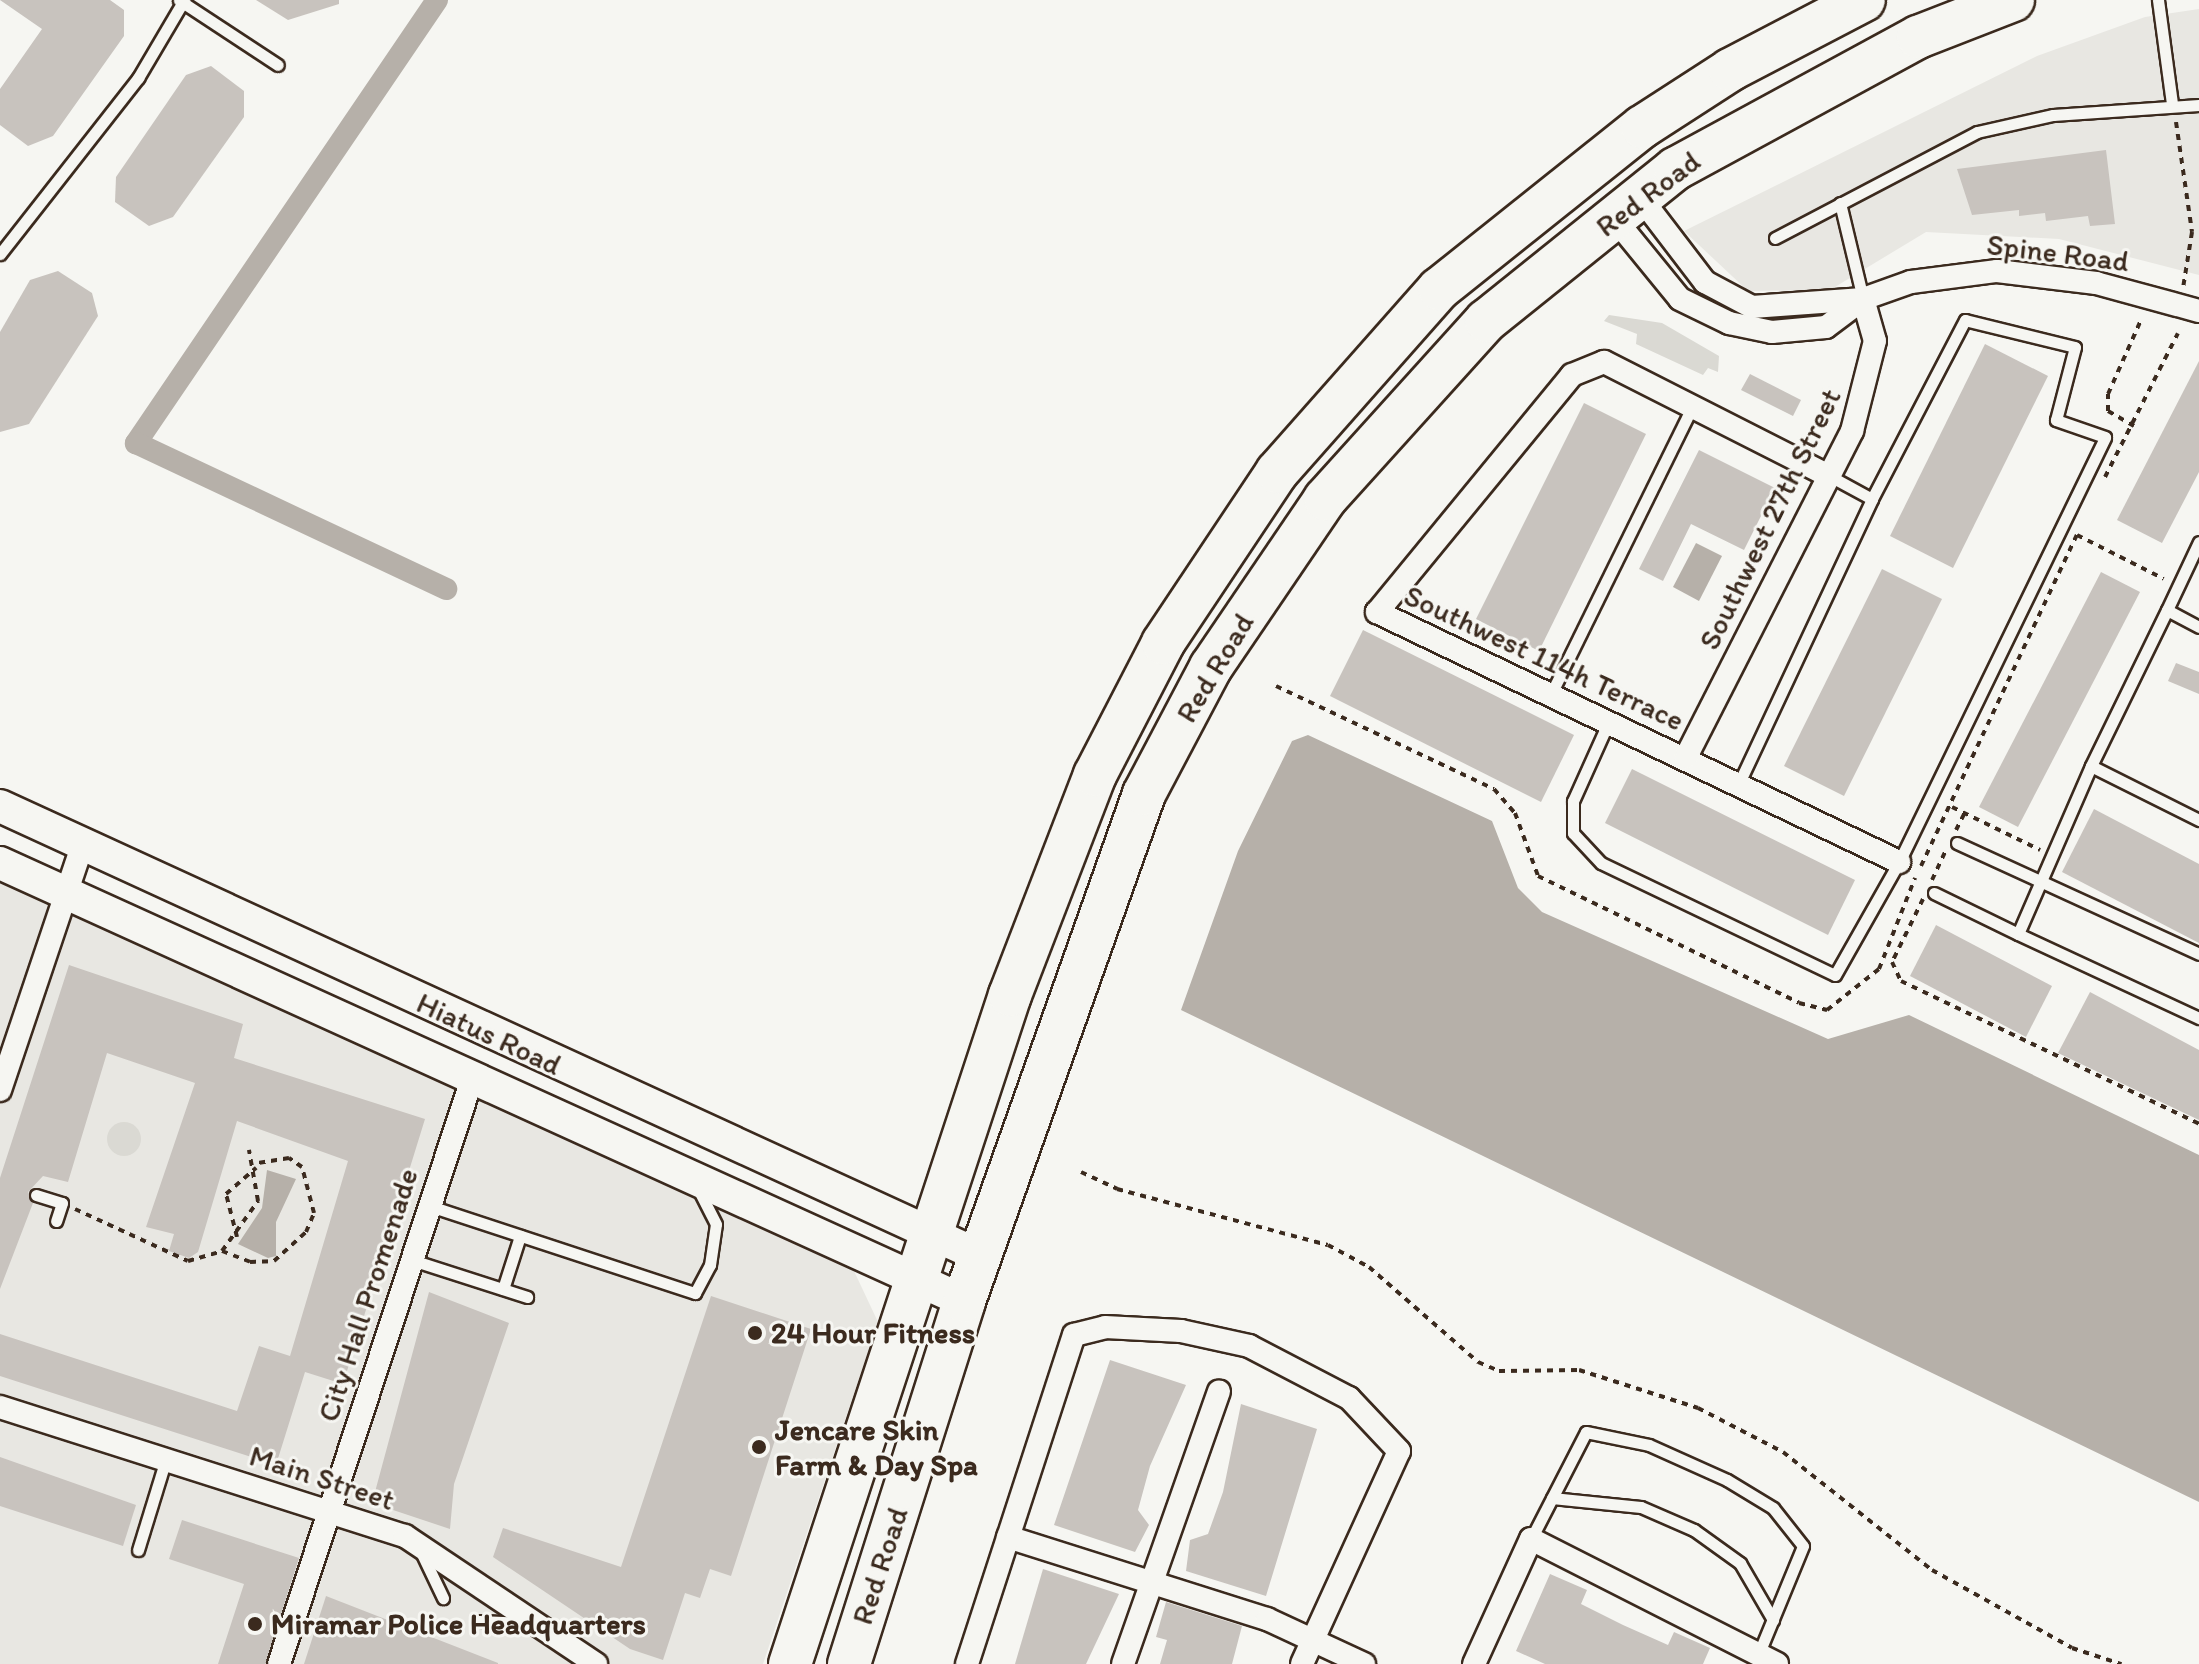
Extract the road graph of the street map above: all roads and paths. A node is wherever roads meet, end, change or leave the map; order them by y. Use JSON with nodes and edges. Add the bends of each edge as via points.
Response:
{"nodes":[{"id":1,"x":1866,"y":0,"type":"edge"},
{"id":2,"x":2013,"y":0,"type":"edge"},
{"id":3,"x":2158,"y":0,"type":"edge"},
{"id":4,"x":182,"y":1,"type":"edge"},
{"id":5,"x":278,"y":65,"type":"dead end"},
{"id":6,"x":2172,"y":104,"type":"junction"},
{"id":7,"x":2199,"y":105,"type":"edge"},
{"id":8,"x":1585,"y":172,"type":"junction"},
{"id":9,"x":1840,"y":203,"type":"junction"},
{"id":10,"x":1627,"y":207,"type":"junction"},
{"id":11,"x":1775,"y":238,"type":"dead end"},
{"id":12,"x":0,"y":254,"type":"edge"},
{"id":13,"x":1863,"y":299,"type":"junction"},
{"id":14,"x":2190,"y":307,"type":"edge"},
{"id":15,"x":2140,"y":322,"type":"dead end"},
{"id":16,"x":2178,"y":333,"type":"dead end"},
{"id":17,"x":1409,"y":406,"type":"junction"},
{"id":18,"x":1692,"y":407,"type":"junction"},
{"id":19,"x":2134,"y":426,"type":"junction"},
{"id":20,"x":1827,"y":475,"type":"junction"},
{"id":21,"x":2098,"y":487,"type":"dead end"},
{"id":22,"x":1872,"y":499,"type":"junction"},
{"id":23,"x":2082,"y":522,"type":"dead end"},
{"id":24,"x":2077,"y":535,"type":"junction"},
{"id":25,"x":2199,"y":542,"type":"edge"},
{"id":26,"x":2179,"y":586,"type":"junction"},
{"id":27,"x":2167,"y":610,"type":"junction"},
{"id":28,"x":2199,"y":627,"type":"edge"},
{"id":29,"x":1276,"y":686,"type":"dead end"},
{"id":30,"x":1551,"y":694,"type":"junction"},
{"id":31,"x":1609,"y":720,"type":"junction"},
{"id":32,"x":1686,"y":757,"type":"junction"},
{"id":33,"x":2091,"y":766,"type":"junction"},
{"id":34,"x":1739,"y":783,"type":"junction"},
{"id":35,"x":0,"y":806,"type":"edge"},
{"id":36,"x":1952,"y":807,"type":"junction"},
{"id":37,"x":1964,"y":814,"type":"junction"},
{"id":38,"x":2199,"y":820,"type":"edge"},
{"id":39,"x":1957,"y":843,"type":"dead end"},
{"id":40,"x":82,"y":846,"type":"junction"},
{"id":41,"x":2052,"y":856,"type":"junction"},
{"id":42,"x":1899,"y":862,"type":"junction"},
{"id":43,"x":0,"y":863,"type":"edge"},
{"id":44,"x":2042,"y":880,"type":"junction"},
{"id":45,"x":1934,"y":893,"type":"dead end"},
{"id":46,"x":64,"y":894,"type":"junction"},
{"id":47,"x":2018,"y":934,"type":"junction"},
{"id":48,"x":2199,"y":954,"type":"edge"},
{"id":49,"x":2199,"y":1018,"type":"edge"},
{"id":50,"x":471,"y":1082,"type":"junction"},
{"id":51,"x":0,"y":1090,"type":"edge"},
{"id":52,"x":2199,"y":1124,"type":"edge"},
{"id":53,"x":249,"y":1150,"type":"dead end"},
{"id":54,"x":256,"y":1165,"type":"junction"},
{"id":55,"x":1081,"y":1172,"type":"dead end"},
{"id":56,"x":693,"y":1182,"type":"junction"},
{"id":57,"x":36,"y":1195,"type":"dead end"},
{"id":58,"x":62,"y":1203,"type":"junction"},
{"id":59,"x":430,"y":1206,"type":"junction"},
{"id":60,"x":56,"y":1221,"type":"dead end"},
{"id":61,"x":520,"y":1236,"type":"junction"},
{"id":62,"x":237,"y":1237,"type":"junction"},
{"id":63,"x":932,"y":1237,"type":"junction"},
{"id":64,"x":222,"y":1251,"type":"junction"},
{"id":65,"x":980,"y":1256,"type":"junction"},
{"id":66,"x":412,"y":1260,"type":"junction"},
{"id":67,"x":916,"y":1283,"type":"junction"},
{"id":68,"x":503,"y":1289,"type":"junction"},
{"id":69,"x":527,"y":1297,"type":"dead end"},
{"id":70,"x":964,"y":1301,"type":"junction"},
{"id":71,"x":1219,"y":1391,"type":"dead end"},
{"id":72,"x":0,"y":1407,"type":"edge"},
{"id":73,"x":166,"y":1459,"type":"junction"},
{"id":74,"x":1552,"y":1498,"type":"junction"},
{"id":75,"x":328,"y":1510,"type":"junction"},
{"id":76,"x":1008,"y":1537,"type":"junction"},
{"id":77,"x":1531,"y":1539,"type":"junction"},
{"id":78,"x":417,"y":1542,"type":"junction"},
{"id":79,"x":138,"y":1550,"type":"dead end"},
{"id":80,"x":1150,"y":1578,"type":"junction"},
{"id":81,"x":443,"y":1598,"type":"dead end"},
{"id":82,"x":1773,"y":1620,"type":"junction"},
{"id":83,"x":479,"y":1621,"type":"dead end"},
{"id":84,"x":540,"y":1624,"type":"junction"},
{"id":85,"x":1312,"y":1642,"type":"junction"},
{"id":86,"x":1763,"y":1661,"type":"edge"},
{"id":87,"x":279,"y":1664,"type":"edge"},
{"id":88,"x":596,"y":1664,"type":"edge"},
{"id":89,"x":790,"y":1664,"type":"edge"},
{"id":90,"x":849,"y":1664,"type":"edge"},
{"id":91,"x":967,"y":1664,"type":"edge"},
{"id":92,"x":1123,"y":1664,"type":"edge"},
{"id":93,"x":1302,"y":1664,"type":"edge"},
{"id":94,"x":1364,"y":1664,"type":"edge"},
{"id":95,"x":1474,"y":1664,"type":"edge"},
{"id":96,"x":2121,"y":1664,"type":"edge"}],
"edges":[{"from":1,"to":8,"type":"highway","name":"Red Road","via":[[1730,70]]},
{"from":1,"to":10,"type":"highway","via":[[1846,35],[1665,141]]},
{"from":2,"to":10,"type":"highway","name":"Red Road","via":[[1942,26],[1756,120]]},
{"from":3,"to":6,"type":"lane"},
{"from":4,"to":5,"type":"lane"},
{"from":4,"to":12,"type":"lane","via":[[138,78]]},
{"from":6,"to":7,"type":"lane"},
{"from":6,"to":9,"type":"lane","via":[[2053,115],[1977,132]]},
{"from":6,"to":14,"type":"path","via":[[2192,232]]},
{"from":8,"to":17,"type":"highway","via":[[1566,222],[1426,352]]},
{"from":8,"to":63,"type":"highway","name":"Red Road","via":[[1439,289],[1277,472],[1163,643],[1078,820],[1010,995]]},
{"from":9,"to":11,"type":"lane"},
{"from":9,"to":13,"type":"lane"},
{"from":10,"to":13,"type":"street","name":"Spine Road","via":[[1732,299],[1774,309]]},
{"from":10,"to":13,"type":"street","name":"Spine Road","via":[[1680,299],[1729,323],[1772,332],[1826,327]]},
{"from":10,"to":17,"type":"highway","name":"Red Road","via":[[1486,321]]},
{"from":13,"to":14,"type":"street","name":"Spine Road","via":[[1911,282],[1997,271]]},
{"from":13,"to":20,"type":"street","name":"Southwest 27th Street","via":[[1875,341],[1869,385]]},
{"from":15,"to":19,"type":"path","via":[[2108,394],[2108,411]]},
{"from":16,"to":19,"type":"path"},
{"from":17,"to":65,"type":"highway","name":"Red Road","via":[[1325,499],[1211,667],[1144,794]]},
{"from":18,"to":20,"type":"street"},
{"from":18,"to":30,"type":"lane"},
{"from":18,"to":30,"type":"street","name":"Southwest 114h Terrace","via":[[1604,362],[1572,375],[1377,612]]},
{"from":19,"to":21,"type":"path"},
{"from":20,"to":22,"type":"lane"},
{"from":20,"to":32,"type":"street","name":"Southwest 27th Street"},
{"from":22,"to":34,"type":"lane"},
{"from":22,"to":42,"type":"lane","via":[[1965,320],[2075,347],[2056,420],[2105,437]]},
{"from":23,"to":24,"type":"path"},
{"from":24,"to":26,"type":"path"},
{"from":24,"to":36,"type":"path"},
{"from":25,"to":26,"type":"lane"},
{"from":26,"to":27,"type":"lane"},
{"from":27,"to":28,"type":"lane"},
{"from":27,"to":33,"type":"lane"},
{"from":29,"to":36,"type":"path","via":[[1494,789],[1515,813],[1538,876],[1758,984],[1827,1010],[1879,969]]},
{"from":30,"to":31,"type":"street","name":"Southwest 114h Terrace"},
{"from":31,"to":32,"type":"street","name":"Southwest 114h Terrace"},
{"from":31,"to":42,"type":"lane","via":[[1573,801],[1573,833],[1601,863],[1835,975]]},
{"from":32,"to":34,"type":"street","name":"Southwest 114h Terrace"},
{"from":33,"to":38,"type":"lane"},
{"from":33,"to":41,"type":"lane"},
{"from":34,"to":42,"type":"street","name":"Southwest 114h Terrace"},
{"from":35,"to":40,"type":"main road","name":"Hiatus Road"},
{"from":36,"to":37,"type":"path"},
{"from":37,"to":41,"type":"path"},
{"from":37,"to":52,"type":"path","via":[[1892,962],[1901,981]]},
{"from":39,"to":44,"type":"lane"},
{"from":40,"to":46,"type":"street"},
{"from":40,"to":63,"type":"main road","name":"Hiatus Road"},
{"from":41,"to":44,"type":"lane"},
{"from":43,"to":46,"type":"main road","name":"Hiatus Road"},
{"from":44,"to":47,"type":"lane"},
{"from":44,"to":48,"type":"lane"},
{"from":45,"to":47,"type":"lane"},
{"from":46,"to":50,"type":"main road","name":"Hiatus Road"},
{"from":46,"to":51,"type":"street"},
{"from":47,"to":49,"type":"lane"},
{"from":50,"to":56,"type":"main road","name":"Hiatus Road"},
{"from":50,"to":59,"type":"street","name":"City Hall Promenade"},
{"from":53,"to":54,"type":"path"},
{"from":54,"to":62,"type":"path","via":[[258,1201]]},
{"from":54,"to":62,"type":"path","via":[[226,1194]]},
{"from":54,"to":64,"type":"path","via":[[289,1158],[302,1167],[314,1213],[306,1232],[274,1261],[250,1262]]},
{"from":55,"to":96,"type":"path","via":[[1117,1189],[1328,1245],[1369,1267],[1478,1362],[1499,1371],[1579,1370],[1698,1408],[1783,1452],[1932,1570],[2072,1648]]},
{"from":56,"to":61,"type":"lane","via":[[716,1224],[710,1265],[695,1293]]},
{"from":56,"to":67,"type":"main road","name":"Hiatus Road"},
{"from":57,"to":58,"type":"lane"},
{"from":58,"to":60,"type":"lane"},
{"from":58,"to":64,"type":"path","via":[[188,1261]]},
{"from":59,"to":61,"type":"lane"},
{"from":59,"to":66,"type":"street","name":"City Hall Promenade"},
{"from":61,"to":68,"type":"lane"},
{"from":62,"to":64,"type":"path"},
{"from":63,"to":65,"type":"main road","name":"Hiatus Road"},
{"from":63,"to":67,"type":"highway","name":"Red Road"},
{"from":65,"to":70,"type":"highway","name":"Red Road"},
{"from":66,"to":68,"type":"lane"},
{"from":66,"to":75,"type":"street","name":"City Hall Promenade"},
{"from":67,"to":70,"type":"main road","name":"Hiatus Road"},
{"from":67,"to":89,"type":"highway","name":"Red Road"},
{"from":68,"to":69,"type":"lane"},
{"from":70,"to":90,"type":"highway","name":"Red Road"},
{"from":71,"to":80,"type":"street"},
{"from":72,"to":73,"type":"street","name":"Main Street"},
{"from":73,"to":75,"type":"street","name":"Main Street"},
{"from":73,"to":79,"type":"lane"},
{"from":74,"to":77,"type":"lane"},
{"from":74,"to":82,"type":"lane","via":[[1641,1507],[1694,1530],[1740,1563]]},
{"from":74,"to":82,"type":"lane","via":[[1586,1432],[1649,1445],[1727,1480],[1773,1508],[1803,1546]]},
{"from":75,"to":78,"type":"street","name":"Main Street"},
{"from":75,"to":87,"type":"street","name":"City Hall Promenade"},
{"from":76,"to":80,"type":"street"},
{"from":76,"to":85,"type":"street","via":[[1074,1335],[1105,1327],[1181,1331],[1249,1346],[1349,1398],[1399,1451]]},
{"from":76,"to":91,"type":"street"},
{"from":77,"to":86,"type":"street"},
{"from":77,"to":95,"type":"street"},
{"from":78,"to":81,"type":"lane"},
{"from":78,"to":84,"type":"street","name":"Main Street"},
{"from":80,"to":85,"type":"street"},
{"from":80,"to":92,"type":"street"},
{"from":82,"to":86,"type":"lane"},
{"from":83,"to":84,"type":"lane"},
{"from":84,"to":88,"type":"street","name":"Main Street"},
{"from":85,"to":93,"type":"street"},
{"from":85,"to":94,"type":"street"}]}
